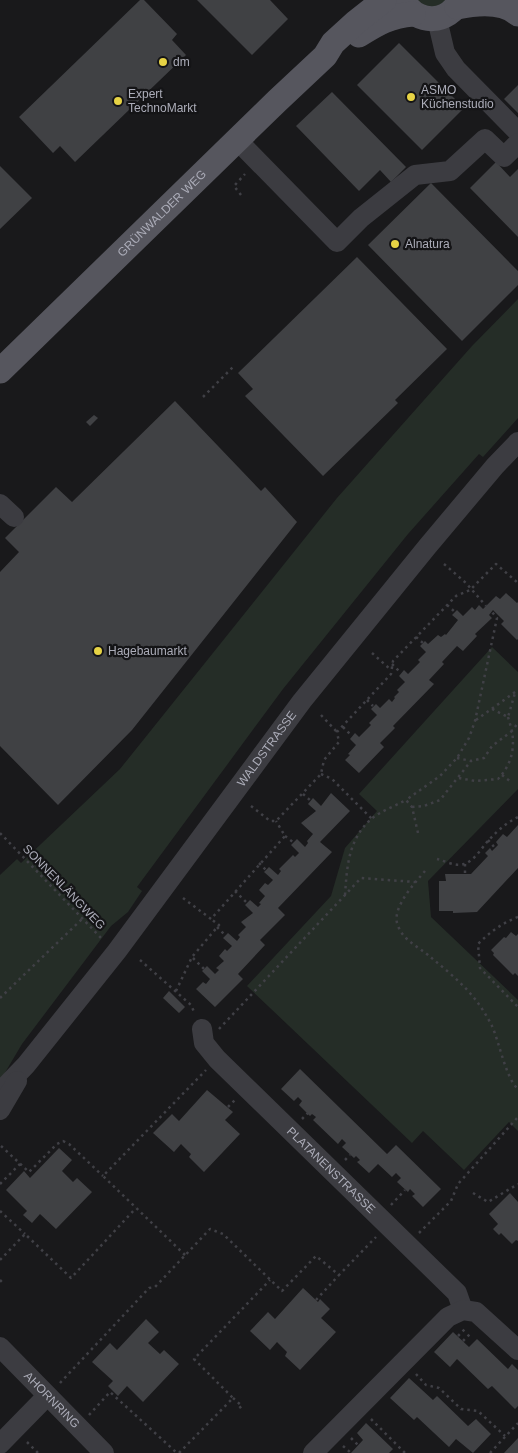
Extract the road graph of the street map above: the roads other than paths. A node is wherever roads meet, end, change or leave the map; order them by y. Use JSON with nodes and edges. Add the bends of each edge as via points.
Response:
{"nodes":[{"id":1,"x":384,"y":0,"type":"edge"},
{"id":2,"x":408,"y":7,"type":"edge"},
{"id":3,"x":451,"y":8,"type":"edge"},
{"id":4,"x":518,"y":14,"type":"edge"},
{"id":5,"x":325,"y":56,"type":"junction"},
{"id":6,"x":518,"y":132,"type":"edge"},
{"id":7,"x":238,"y":140,"type":"junction"},
{"id":8,"x":518,"y":143,"type":"edge"},
{"id":9,"x":0,"y":372,"type":"edge"},
{"id":10,"x":518,"y":442,"type":"edge"},
{"id":11,"x":208,"y":1044,"type":"road end"},
{"id":12,"x":26,"y":1065,"type":"junction"},
{"id":13,"x":0,"y":1092,"type":"edge"},
{"id":14,"x":0,"y":1110,"type":"edge"},
{"id":15,"x":463,"y":1310,"type":"junction"},
{"id":16,"x":0,"y":1348,"type":"edge"},
{"id":17,"x":518,"y":1350,"type":"edge"},
{"id":18,"x":48,"y":1396,"type":"junction"},
{"id":19,"x":0,"y":1444,"type":"edge"},
{"id":20,"x":104,"y":1453,"type":"edge"},
{"id":21,"x":313,"y":1453,"type":"edge"}],
"edges":[{"from":1,"to":5,"type":"main road","name":"GRÜNWALDER WEG","via":[[339,38]]},
{"from":2,"to":3,"type":"main road","name":"GRÜNWALDER WEG","via":[[429,20]]},
{"from":2,"to":5,"type":"main road","name":"GRÜNWALDER WEG","via":[[360,35],[339,52]]},
{"from":3,"to":4,"type":"main road","name":"GRÜNWALDER WEG","via":[[471,4],[499,5],[508,6]]},
{"from":3,"to":6,"type":"street","via":[[445,52],[456,70]]},
{"from":5,"to":7,"type":"main road","name":"GRÜNWALDER WEG"},
{"from":7,"to":8,"type":"street","via":[[337,242],[361,218],[415,175],[450,172],[486,139],[504,157]]},
{"from":7,"to":9,"type":"main road","name":"GRÜNWALDER WEG"},
{"from":10,"to":12,"type":"street","name":"WALDSTRASSE","via":[[427,547],[302,701],[117,951]]},
{"from":11,"to":15,"type":"street","name":"PLATANENSTRASSE","via":[[457,1293]]},
{"from":12,"to":13,"type":"street","name":"WALDSTRASSE"},
{"from":12,"to":14,"type":"street","name":"WALDSTRASSE"},
{"from":15,"to":17,"type":"street","via":[[476,1312]]},
{"from":15,"to":21,"type":"street","via":[[441,1323]]},
{"from":16,"to":18,"type":"street","name":"AHORNRING"},
{"from":18,"to":19,"type":"street"},
{"from":18,"to":20,"type":"street","name":"AHORNRING"}]}
